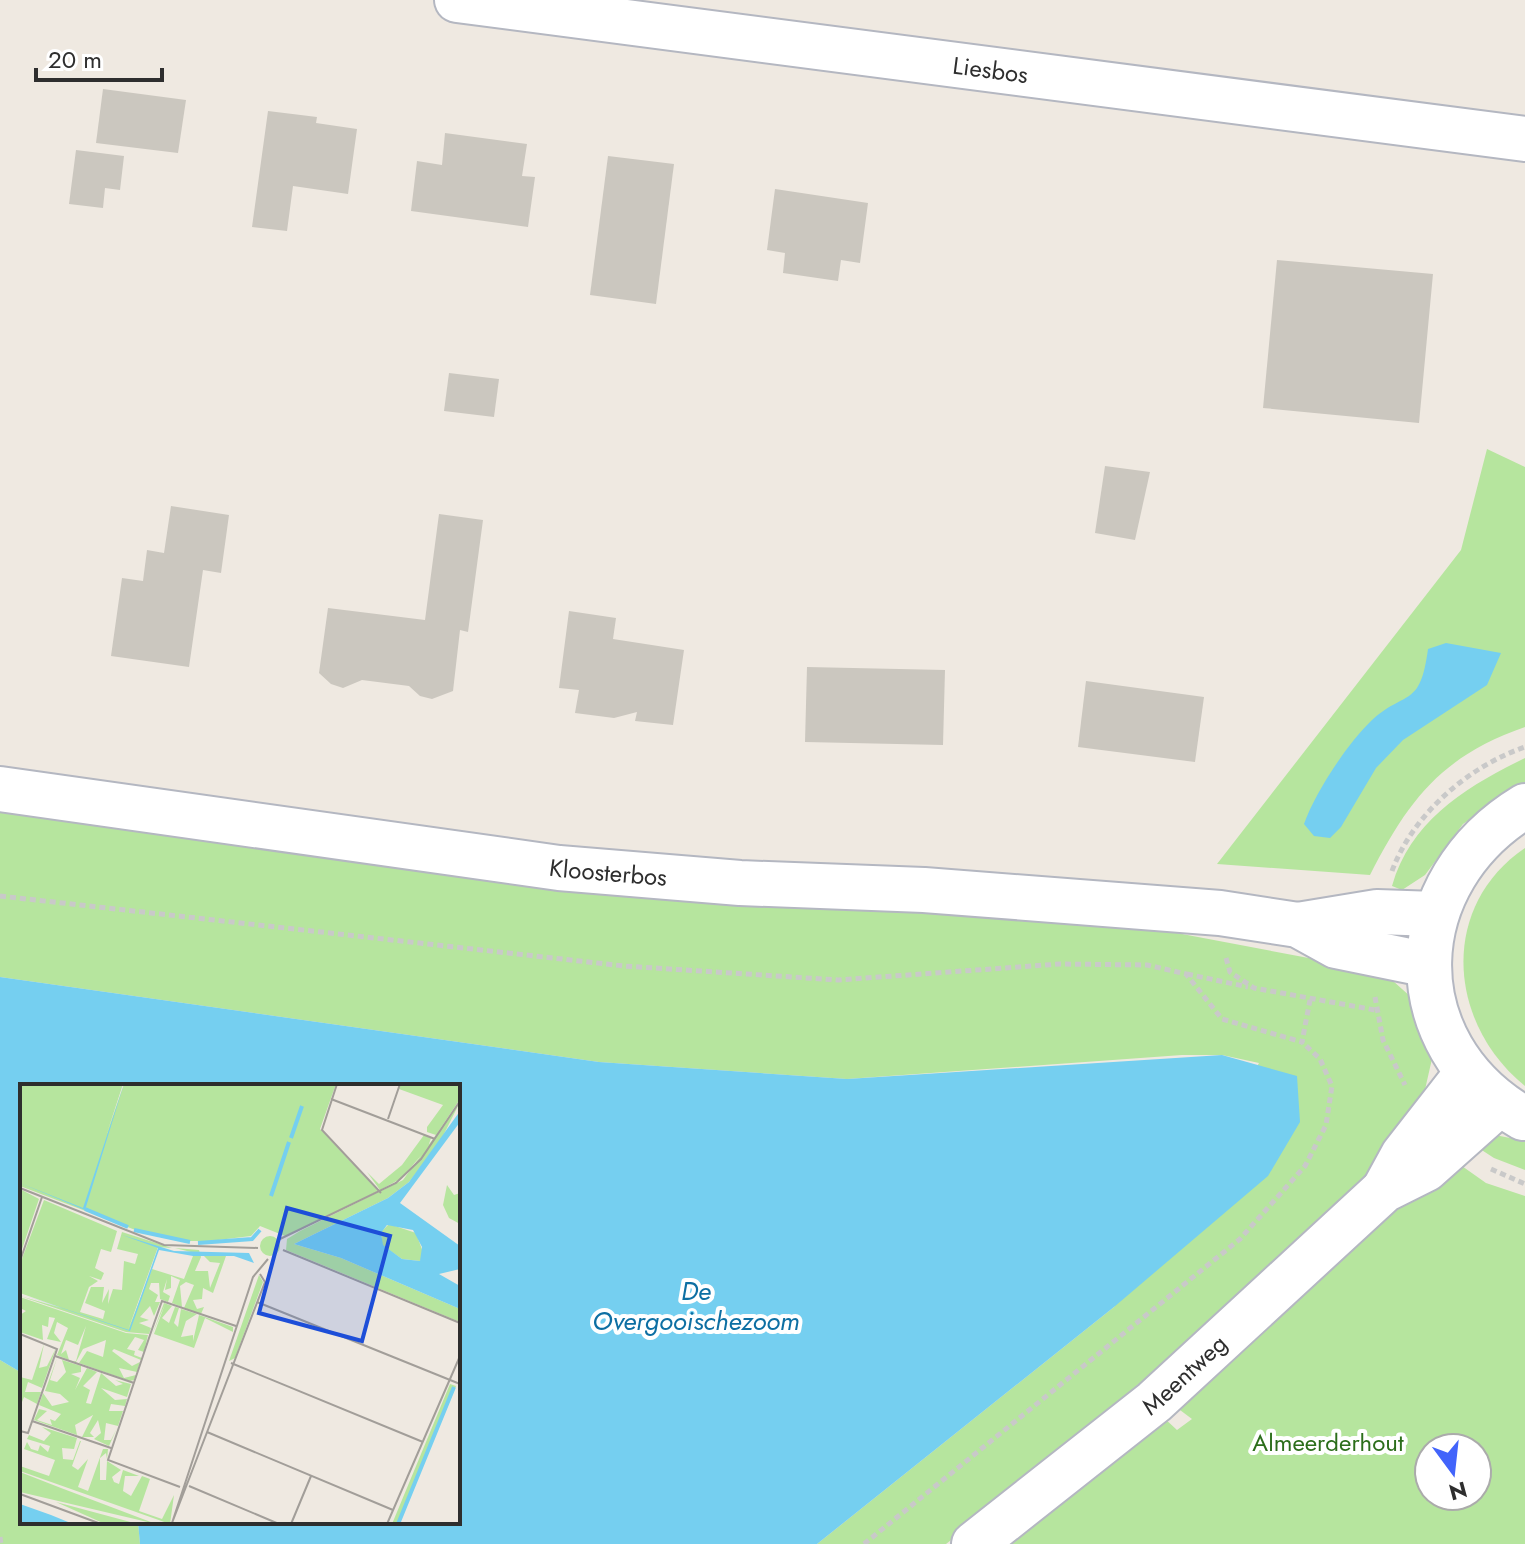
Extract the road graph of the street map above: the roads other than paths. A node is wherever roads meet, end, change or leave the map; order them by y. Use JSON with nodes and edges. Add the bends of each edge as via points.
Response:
{"nodes":[{"id":1,"x":457,"y":0,"type":"edge"},
{"id":2,"x":1525,"y":139,"type":"edge"},
{"id":3,"x":0,"y":789,"type":"edge"},
{"id":4,"x":1525,"y":806,"type":"edge"},
{"id":5,"x":1436,"y":914,"type":"junction"},
{"id":6,"x":1298,"y":925,"type":"junction"},
{"id":7,"x":1429,"y":965,"type":"junction"},
{"id":8,"x":1467,"y":1073,"type":"junction"},
{"id":9,"x":1512,"y":1112,"type":"edge"},
{"id":10,"x":1384,"y":1190,"type":"junction"},
{"id":11,"x":974,"y":1544,"type":"edge"}],
"edges":[{"from":1,"to":2,"type":"street","name":"Liesbos"},
{"from":3,"to":6,"type":"street","name":"Kloosterbos","via":[[559,868],[1124,903]]},
{"from":4,"to":5,"type":"street","via":[[1471,848],[1450,879]]},
{"from":5,"to":6,"type":"street","name":"Kloosterbos","via":[[1377,912]]},
{"from":5,"to":7,"type":"street"},
{"from":6,"to":7,"type":"street","name":"Kloosterbos","via":[[1336,946]]},
{"from":7,"to":8,"type":"street","via":[[1439,1022]]},
{"from":8,"to":9,"type":"street"},
{"from":8,"to":10,"type":"street","name":"Meentweg"},
{"from":9,"to":10,"type":"street","name":"Meentweg"},
{"from":10,"to":11,"type":"street","name":"Meentweg","via":[[1154,1402]]}]}
